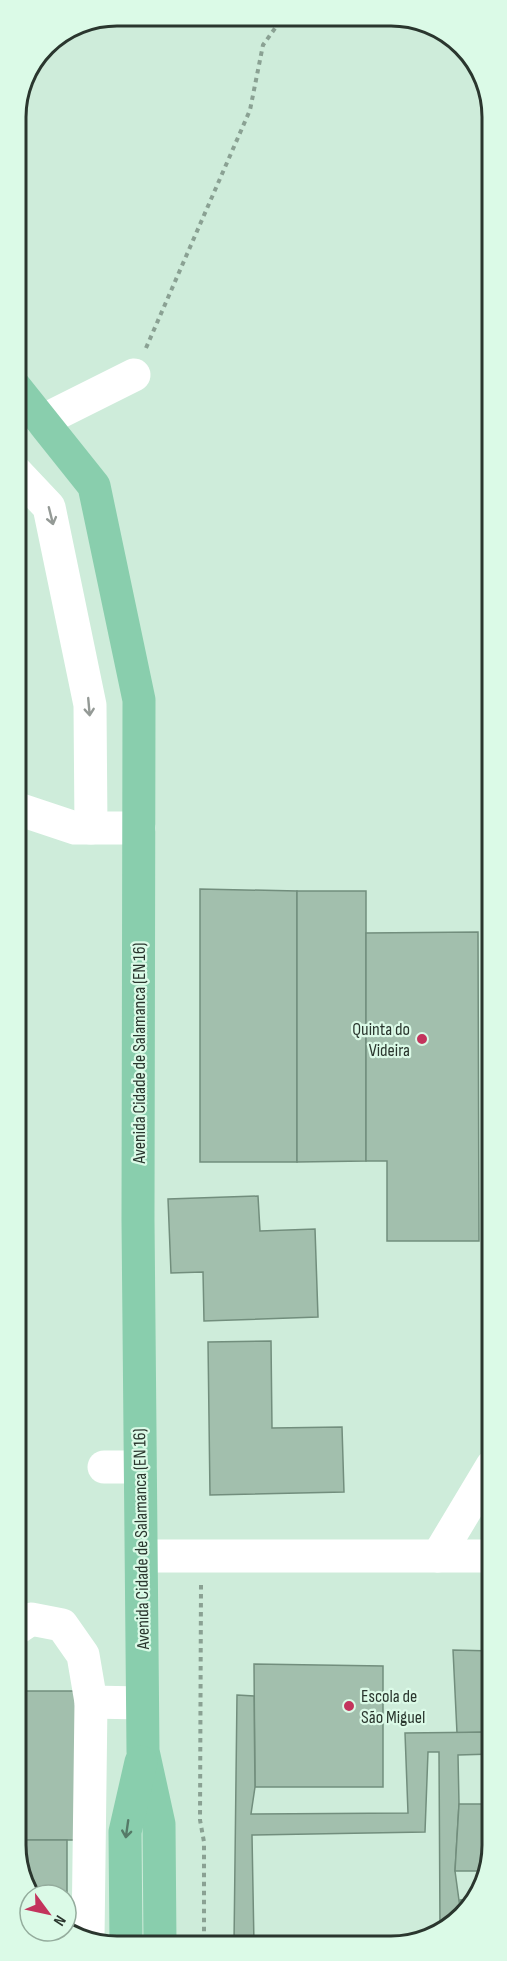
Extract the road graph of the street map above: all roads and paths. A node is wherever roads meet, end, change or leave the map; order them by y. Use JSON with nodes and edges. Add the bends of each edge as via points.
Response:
{"nodes":[{"id":1,"x":277,"y":26,"type":"edge"},
{"id":2,"x":134,"y":375,"type":"joint"},
{"id":3,"x":26,"y":401,"type":"edge"},
{"id":4,"x":42,"y":421,"type":"junction"},
{"id":5,"x":26,"y":483,"type":"edge"},
{"id":6,"x":26,"y":812,"type":"edge"},
{"id":7,"x":91,"y":828,"type":"junction"},
{"id":8,"x":139,"y":828,"type":"junction"},
{"id":9,"x":104,"y":1467,"type":"dead end"},
{"id":10,"x":140,"y":1467,"type":"junction"},
{"id":11,"x":481,"y":1484,"type":"edge"},
{"id":12,"x":142,"y":1556,"type":"junction"},
{"id":13,"x":211,"y":1556,"type":"junction"},
{"id":14,"x":438,"y":1556,"type":"junction"},
{"id":15,"x":481,"y":1556,"type":"edge"},
{"id":16,"x":26,"y":1622,"type":"edge"},
{"id":17,"x":91,"y":1702,"type":"junction"},
{"id":18,"x":142,"y":1702,"type":"junction"},
{"id":19,"x":143,"y":1751,"type":"junction"},
{"id":20,"x":88,"y":1931,"type":"edge"},
{"id":21,"x":126,"y":1936,"type":"edge"},
{"id":22,"x":160,"y":1936,"type":"edge"},
{"id":23,"x":204,"y":1936,"type":"edge"}],
"edges":[{"from":1,"to":2,"type":"path","via":[[263,45],[250,110]]},
{"from":2,"to":4,"type":"street"},
{"from":3,"to":4,"type":"main road","name":"Avenida Cidade de Salamanca (EN 16)"},
{"from":4,"to":8,"type":"main road","name":"Avenida Cidade de Salamanca (EN 16)","via":[[94,486],[139,700]]},
{"from":5,"to":7,"type":"street","one_way":true,"via":[[49,507],[90,705]]},
{"from":6,"to":7,"type":"street","via":[[75,828]]},
{"from":7,"to":8,"type":"street"},
{"from":8,"to":10,"type":"main road","name":"Avenida Cidade de Salamanca (EN 16)"},
{"from":9,"to":10,"type":"street"},
{"from":10,"to":12,"type":"main road","name":"Avenida Cidade de Salamanca (EN 16)"},
{"from":11,"to":14,"type":"street"},
{"from":12,"to":13,"type":"street"},
{"from":12,"to":18,"type":"main road","name":"Avenida Cidade de Salamanca (EN 16)"},
{"from":13,"to":14,"type":"street"},
{"from":13,"to":23,"type":"path","via":[[201,1582],[200,1820],[204,1842]]},
{"from":14,"to":15,"type":"street"},
{"from":16,"to":17,"type":"street","via":[[31,1619],[62,1625],[83,1655]]},
{"from":17,"to":18,"type":"street"},
{"from":17,"to":20,"type":"street"},
{"from":18,"to":19,"type":"main road","name":"Avenida Cidade de Salamanca (EN 16)"},
{"from":19,"to":21,"type":"main road","name":"Avenida Cidade de Salamanca (EN 16)","one_way":true,"via":[[125,1832]]},
{"from":19,"to":22,"type":"main road","name":"Avenida Cidade de Salamanca (EN 16)","via":[[159,1824]]}]}
